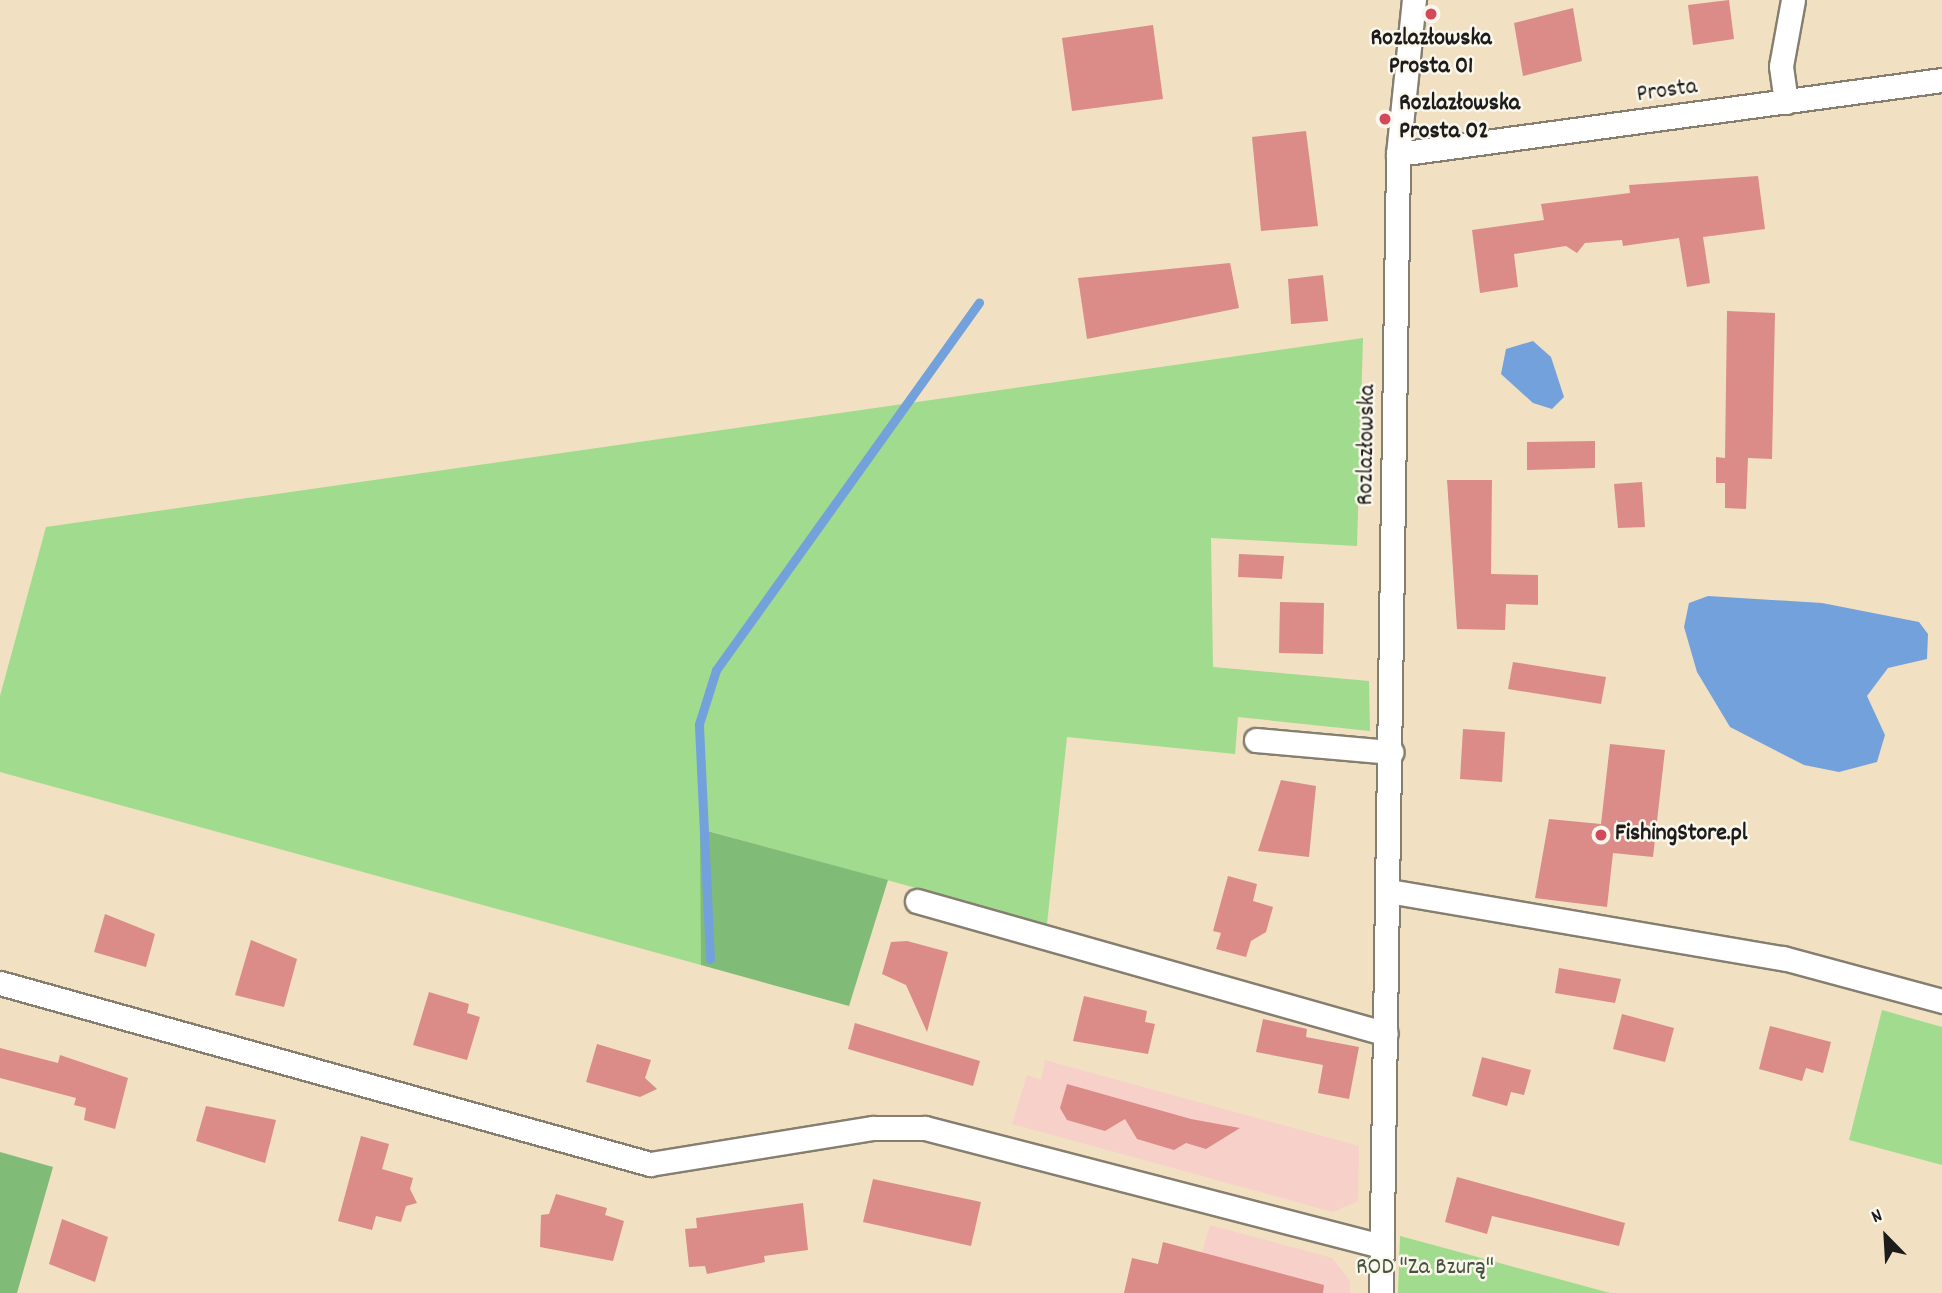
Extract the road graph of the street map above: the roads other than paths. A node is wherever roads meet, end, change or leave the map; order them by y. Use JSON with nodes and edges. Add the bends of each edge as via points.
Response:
{"nodes":[{"id":1,"x":1414,"y":0,"type":"edge"},
{"id":2,"x":1793,"y":0,"type":"edge"},
{"id":3,"x":1942,"y":80,"type":"edge"},
{"id":4,"x":1786,"y":102,"type":"junction"},
{"id":5,"x":1398,"y":154,"type":"junction"},
{"id":6,"x":1256,"y":740,"type":"dead end"},
{"id":7,"x":1391,"y":752,"type":"junction"},
{"id":8,"x":1389,"y":891,"type":"junction"},
{"id":9,"x":917,"y":901,"type":"dead end"},
{"id":10,"x":0,"y":983,"type":"edge"},
{"id":11,"x":1942,"y":1001,"type":"edge"},
{"id":12,"x":1386,"y":1034,"type":"junction"},
{"id":13,"x":1381,"y":1246,"type":"junction"},
{"id":14,"x":1381,"y":1293,"type":"edge"}],
"edges":[{"from":1,"to":5,"type":"street","name":"Rozlazłowska"},
{"from":2,"to":4,"type":"street","via":[[1782,66]]},
{"from":3,"to":4,"type":"street","name":"Prosta"},
{"from":4,"to":5,"type":"street","name":"Prosta"},
{"from":5,"to":7,"type":"street","name":"Rozlazłowska"},
{"from":6,"to":7,"type":"street"},
{"from":7,"to":8,"type":"street","name":"Rozlazłowska"},
{"from":8,"to":11,"type":"street","via":[[1783,958]]},
{"from":8,"to":12,"type":"street","name":"Rozlazłowska"},
{"from":9,"to":12,"type":"street"},
{"from":10,"to":13,"type":"street","via":[[650,1164],[873,1128],[925,1128]]},
{"from":12,"to":13,"type":"street","name":"Rozlazłowska"},
{"from":13,"to":14,"type":"street","name":"Rozlazłowska"}]}
